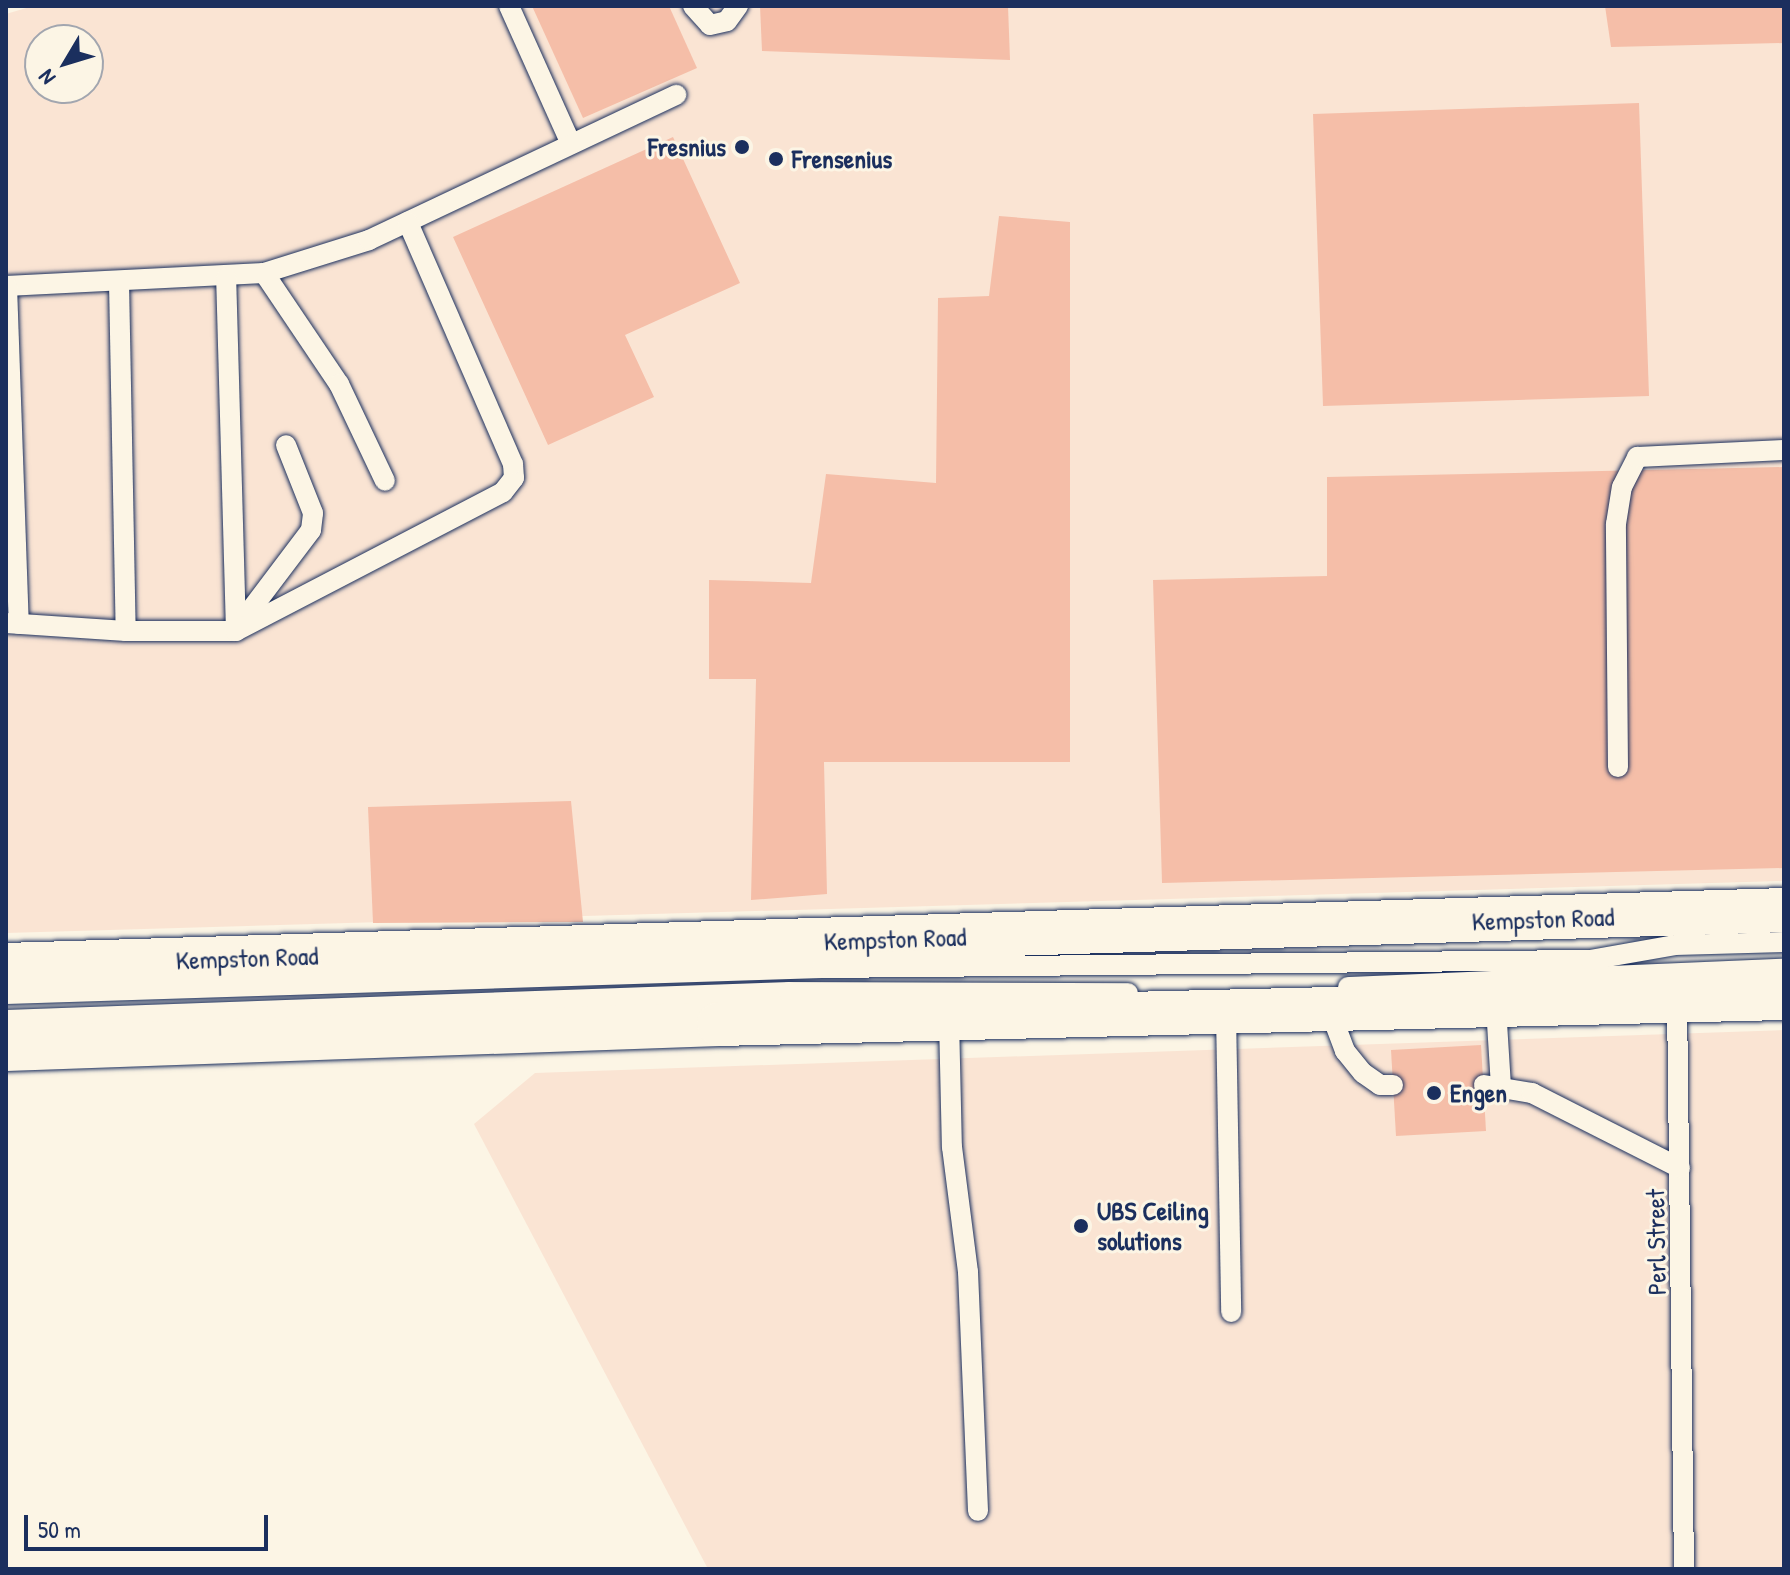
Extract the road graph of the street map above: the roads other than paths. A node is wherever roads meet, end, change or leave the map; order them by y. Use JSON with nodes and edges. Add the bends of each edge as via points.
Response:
{"nodes":[{"id":1,"x":509,"y":6,"type":"edge"},
{"id":2,"x":693,"y":6,"type":"edge"},
{"id":3,"x":738,"y":6,"type":"edge"},
{"id":4,"x":676,"y":95,"type":"dead end"},
{"id":5,"x":571,"y":144,"type":"junction"},
{"id":6,"x":408,"y":222,"type":"junction"},
{"id":7,"x":264,"y":273,"type":"junction"},
{"id":8,"x":226,"y":278,"type":"junction"},
{"id":9,"x":119,"y":282,"type":"junction"},
{"id":10,"x":6,"y":286,"type":"edge"},
{"id":11,"x":286,"y":445,"type":"dead end"},
{"id":12,"x":1784,"y":450,"type":"edge"},
{"id":13,"x":385,"y":481,"type":"dead end"},
{"id":14,"x":12,"y":623,"type":"edge"},
{"id":15,"x":126,"y":631,"type":"junction"},
{"id":16,"x":236,"y":631,"type":"junction"},
{"id":17,"x":1618,"y":767,"type":"dead end"},
{"id":18,"x":1784,"y":910,"type":"edge"},
{"id":19,"x":1674,"y":930,"type":"junction"},
{"id":20,"x":1784,"y":942,"type":"edge"},
{"id":21,"x":6,"y":965,"type":"edge"},
{"id":22,"x":1784,"y":969,"type":"edge"},
{"id":23,"x":1677,"y":989,"type":"junction"},
{"id":24,"x":6,"y":994,"type":"edge"},
{"id":25,"x":1784,"y":998,"type":"edge"},
{"id":26,"x":1496,"y":1007,"type":"junction"},
{"id":27,"x":1330,"y":1011,"type":"junction"},
{"id":28,"x":1226,"y":1013,"type":"junction"},
{"id":29,"x":949,"y":1019,"type":"junction"},
{"id":30,"x":6,"y":1020,"type":"edge"},
{"id":31,"x":6,"y":1049,"type":"edge"},
{"id":32,"x":1393,"y":1085,"type":"dead end"},
{"id":33,"x":1680,"y":1168,"type":"junction"},
{"id":34,"x":1231,"y":1312,"type":"dead end"},
{"id":35,"x":978,"y":1511,"type":"dead end"},
{"id":36,"x":1684,"y":1569,"type":"edge"}],
"edges":[{"from":1,"to":5,"type":"lane"},
{"from":2,"to":3,"type":"lane","via":[[710,25],[727,21]]},
{"from":4,"to":5,"type":"lane"},
{"from":5,"to":6,"type":"lane"},
{"from":6,"to":7,"type":"lane"},
{"from":6,"to":16,"type":"lane","via":[[513,464],[514,478],[503,492]]},
{"from":7,"to":8,"type":"lane"},
{"from":7,"to":13,"type":"lane","via":[[339,384]]},
{"from":8,"to":9,"type":"lane"},
{"from":8,"to":16,"type":"lane"},
{"from":9,"to":10,"type":"lane"},
{"from":9,"to":15,"type":"lane"},
{"from":10,"to":14,"type":"lane"},
{"from":11,"to":16,"type":"lane","via":[[313,513],[311,530]]},
{"from":12,"to":17,"type":"lane","via":[[1637,457],[1622,487],[1616,524]]},
{"from":14,"to":15,"type":"lane"},
{"from":15,"to":16,"type":"lane"},
{"from":18,"to":19,"type":"main road","name":"Kempston Road"},
{"from":19,"to":20,"type":"lane"},
{"from":19,"to":21,"type":"main road","name":"Kempston Road"},
{"from":19,"to":23,"type":"lane","name":"Perl Street"},
{"from":19,"to":24,"type":"lane","via":[[1590,960],[822,968]]},
{"from":22,"to":23,"type":"lane"},
{"from":23,"to":25,"type":"main road"},
{"from":23,"to":26,"type":"main road"},
{"from":23,"to":30,"type":"lane","via":[[789,992]]},
{"from":23,"to":33,"type":"lane","name":"Perl Street"},
{"from":26,"to":27,"type":"main road"},
{"from":26,"to":33,"type":"lane","via":[[1493,1086],[1581,1115]]},
{"from":27,"to":28,"type":"main road"},
{"from":27,"to":32,"type":"lane","via":[[1345,1051],[1363,1073],[1380,1085]]},
{"from":28,"to":29,"type":"main road"},
{"from":28,"to":34,"type":"lane"},
{"from":29,"to":31,"type":"main road"},
{"from":29,"to":35,"type":"lane","via":[[952,1147],[968,1272]]},
{"from":33,"to":36,"type":"lane","name":"Perl Street"}]}
